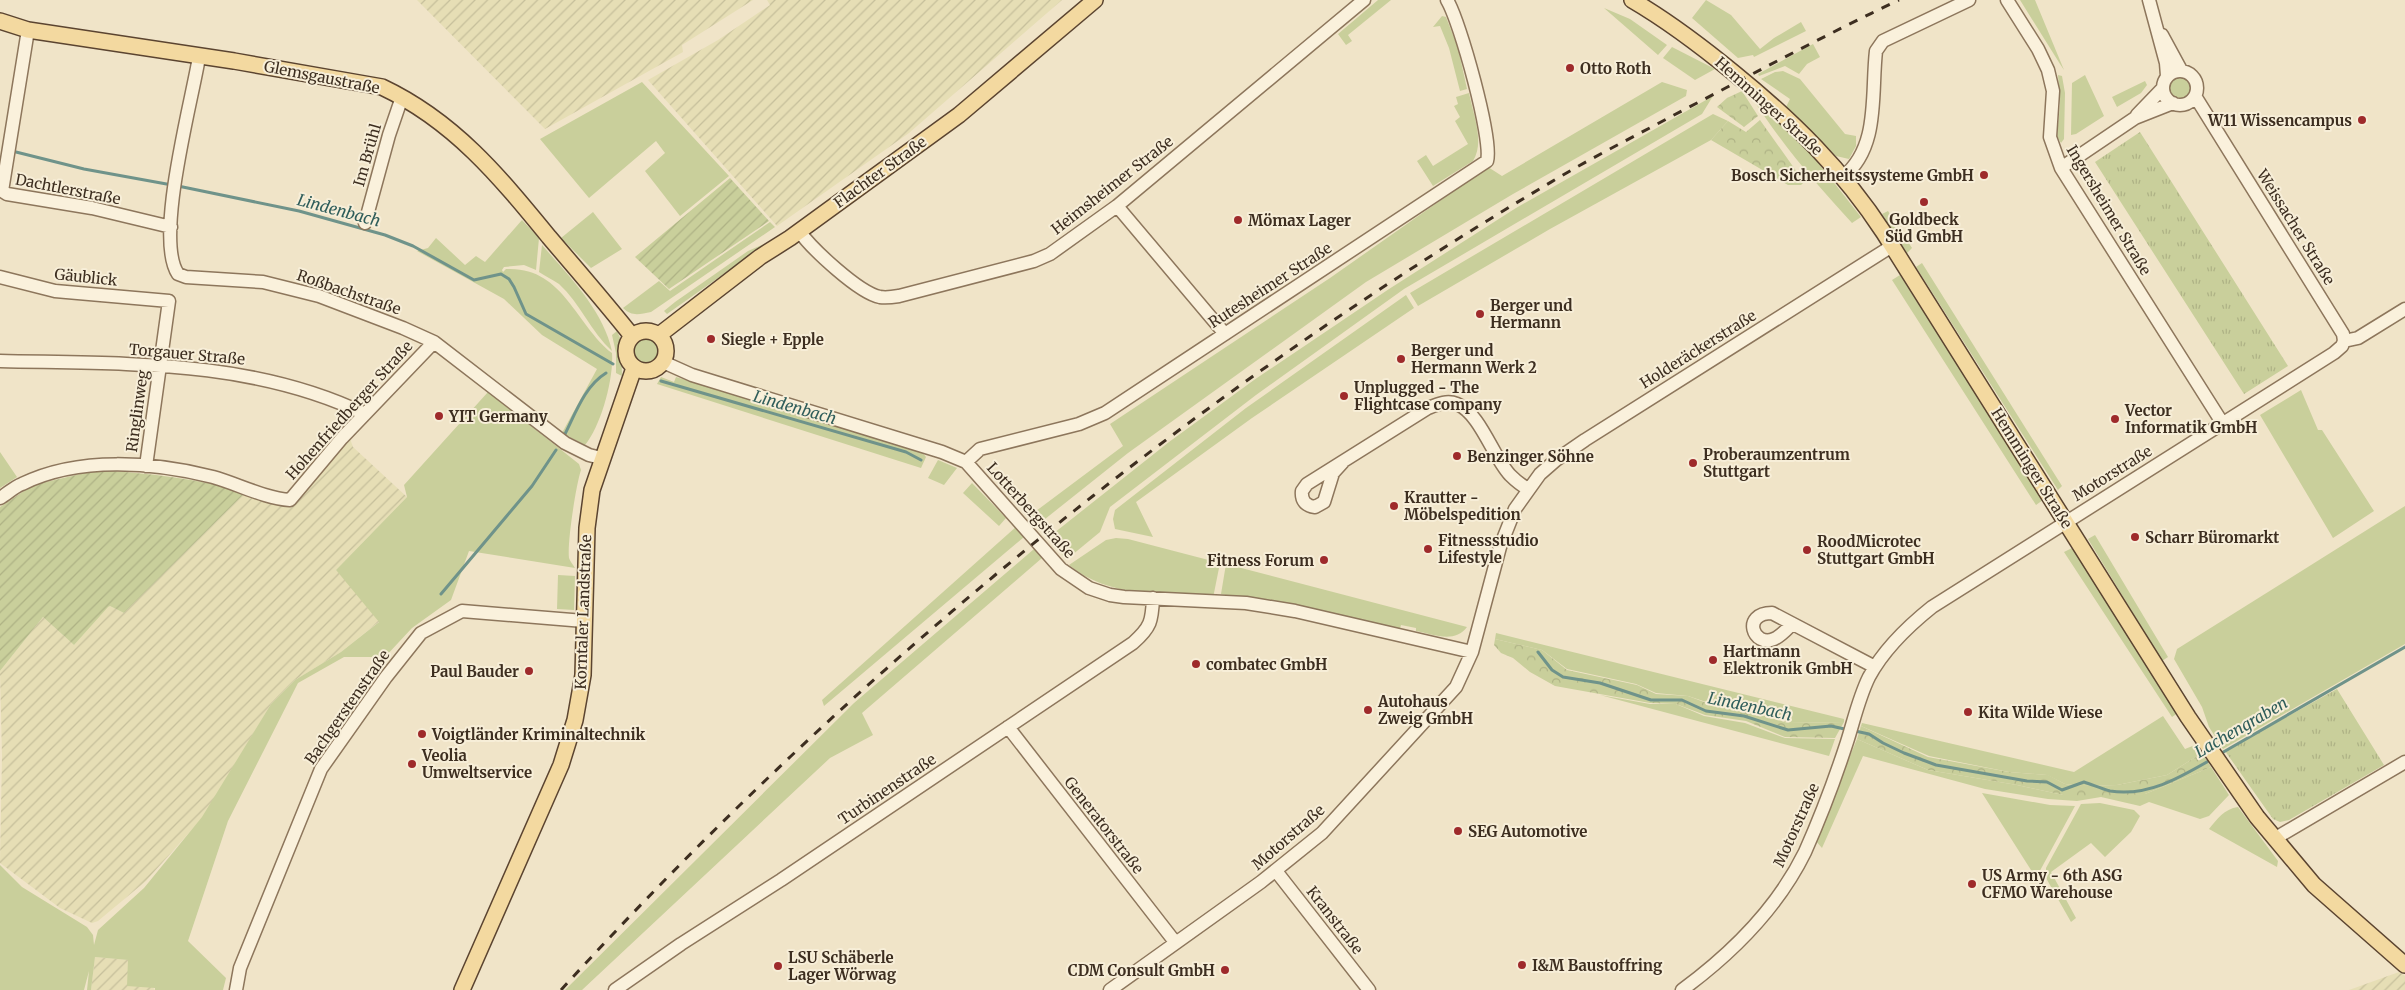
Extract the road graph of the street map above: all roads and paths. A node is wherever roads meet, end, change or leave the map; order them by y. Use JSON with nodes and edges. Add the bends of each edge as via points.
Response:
{"nodes":[{"id":1,"x":1096,"y":0,"type":"edge"},
{"id":2,"x":1364,"y":0,"type":"edge"},
{"id":3,"x":1447,"y":0,"type":"edge"},
{"id":4,"x":1632,"y":0,"type":"edge"},
{"id":5,"x":1969,"y":0,"type":"edge"},
{"id":6,"x":2007,"y":0,"type":"edge"},
{"id":7,"x":2149,"y":0,"type":"edge"},
{"id":8,"x":0,"y":21,"type":"edge"},
{"id":9,"x":2155,"y":23,"type":"junction"},
{"id":10,"x":28,"y":30,"type":"junction"},
{"id":11,"x":199,"y":57,"type":"junction"},
{"id":12,"x":2181,"y":70,"type":"junction"},
{"id":13,"x":2165,"y":82,"type":"junction"},
{"id":14,"x":2195,"y":96,"type":"junction"},
{"id":15,"x":402,"y":97,"type":"junction"},
{"id":16,"x":2179,"y":103,"type":"junction"},
{"id":17,"x":2135,"y":118,"type":"junction"},
{"id":18,"x":2216,"y":131,"type":"junction"},
{"id":19,"x":2061,"y":168,"type":"junction"},
{"id":20,"x":1843,"y":177,"type":"junction"},
{"id":21,"x":1118,"y":206,"type":"junction"},
{"id":22,"x":364,"y":223,"type":"dead end"},
{"id":23,"x":171,"y":227,"type":"junction"},
{"id":24,"x":799,"y":231,"type":"junction"},
{"id":25,"x":1892,"y":246,"type":"junction"},
{"id":26,"x":0,"y":277,"type":"edge"},
{"id":27,"x":169,"y":301,"type":"joint"},
{"id":28,"x":2405,"y":309,"type":"edge"},
{"id":29,"x":1225,"y":334,"type":"junction"},
{"id":30,"x":659,"y":335,"type":"junction"},
{"id":31,"x":632,"y":336,"type":"junction"},
{"id":32,"x":2344,"y":341,"type":"junction"},
{"id":33,"x":434,"y":342,"type":"junction"},
{"id":34,"x":0,"y":361,"type":"edge"},
{"id":35,"x":663,"y":362,"type":"junction"},
{"id":36,"x":160,"y":365,"type":"junction"},
{"id":37,"x":634,"y":368,"type":"junction"},
{"id":38,"x":365,"y":414,"type":"junction"},
{"id":39,"x":2223,"y":424,"type":"junction"},
{"id":40,"x":602,"y":458,"type":"junction"},
{"id":41,"x":966,"y":462,"type":"junction"},
{"id":42,"x":1343,"y":462,"type":"dead end"},
{"id":43,"x":146,"y":466,"type":"junction"},
{"id":44,"x":1528,"y":489,"type":"junction"},
{"id":45,"x":0,"y":498,"type":"edge"},
{"id":46,"x":2066,"y":522,"type":"junction"},
{"id":47,"x":1153,"y":598,"type":"junction"},
{"id":48,"x":584,"y":621,"type":"junction"},
{"id":49,"x":1792,"y":624,"type":"dead end"},
{"id":50,"x":1472,"y":652,"type":"junction"},
{"id":51,"x":1875,"y":667,"type":"junction"},
{"id":52,"x":1008,"y":727,"type":"junction"},
{"id":53,"x":2405,"y":762,"type":"edge"},
{"id":54,"x":2274,"y":839,"type":"junction"},
{"id":55,"x":1276,"y":871,"type":"junction"},
{"id":56,"x":1175,"y":942,"type":"junction"},
{"id":57,"x":2405,"y":965,"type":"edge"},
{"id":58,"x":236,"y":990,"type":"edge"},
{"id":59,"x":462,"y":990,"type":"edge"},
{"id":60,"x":615,"y":990,"type":"edge"},
{"id":61,"x":1110,"y":990,"type":"edge"},
{"id":62,"x":1369,"y":990,"type":"edge"},
{"id":63,"x":1682,"y":990,"type":"edge"}],
"edges":[{"from":1,"to":24,"type":"main road","name":"Flachter Straße","via":[[959,115]]},
{"from":2,"to":21,"type":"street","name":"Heimsheimer Straße"},
{"from":3,"to":29,"type":"street","name":"Rutesheimer Straße","via":[[1464,38],[1486,133],[1487,160]]},
{"from":4,"to":20,"type":"main road","name":"Hemminger Straße","via":[[1678,29],[1766,99],[1811,141]]},
{"from":5,"to":20,"type":"street","via":[[1883,41],[1876,51],[1870,134],[1860,159]]},
{"from":6,"to":19,"type":"street","name":"Ingersheimer Straße","via":[[2048,70],[2053,91],[2050,137]]},
{"from":7,"to":9,"type":"street"},
{"from":8,"to":10,"type":"main road","name":"Glemsgaustraße"},
{"from":9,"to":12,"type":"street"},
{"from":9,"to":13,"type":"street"},
{"from":10,"to":11,"type":"main road","name":"Glemsgaustraße"},
{"from":10,"to":23,"type":"street","name":"Dachtlerstraße","via":[[2,191]]},
{"from":11,"to":15,"type":"main road","name":"Glemsgaustraße","via":[[382,87]]},
{"from":11,"to":23,"type":"street","name":"Roßbachstraße","via":[[176,172]]},
{"from":12,"to":13,"type":"street"},
{"from":12,"to":14,"type":"street","via":[[2195,79]]},
{"from":13,"to":16,"type":"street","via":[[2165,95]]},
{"from":13,"to":17,"type":"street"},
{"from":14,"to":16,"type":"street"},
{"from":14,"to":18,"type":"street","name":"Weissacher Straße"},
{"from":15,"to":22,"type":"street","name":"Im Brühl"},
{"from":15,"to":31,"type":"main road","name":"Glemsgaustraße","via":[[461,138],[490,168]]},
{"from":16,"to":17,"type":"street"},
{"from":16,"to":18,"type":"street","name":"Weissacher Straße"},
{"from":17,"to":19,"type":"street"},
{"from":18,"to":32,"type":"street","name":"Weissacher Straße","via":[[2256,191],[2343,334]]},
{"from":19,"to":39,"type":"street","name":"Ingersheimer Straße"},
{"from":20,"to":25,"type":"main road","name":"Hemminger Straße"},
{"from":21,"to":24,"type":"street","name":"Heimsheimer Straße","via":[[1050,254],[1034,261],[893,297],[879,297],[867,291],[821,256]]},
{"from":21,"to":29,"type":"street"},
{"from":23,"to":33,"type":"street","name":"Roßbachstraße","via":[[172,263],[178,274],[262,282],[319,296]]},
{"from":24,"to":30,"type":"main road","name":"Flachter Straße","via":[[752,262]]},
{"from":25,"to":44,"type":"street","name":"Holderäckerstraße","via":[[1581,443],[1556,460]]},
{"from":25,"to":46,"type":"main road","name":"Hemminger Straße"},
{"from":26,"to":27,"type":"street","name":"Gäublick","via":[[55,291]]},
{"from":27,"to":36,"type":"street","name":"Ringlinweg"},
{"from":28,"to":32,"type":"street","name":"Motorstraße","via":[[2358,338]]},
{"from":29,"to":41,"type":"street","name":"Rutesheimer Straße","via":[[1105,413],[1079,424],[980,449]]},
{"from":30,"to":31,"type":"main road","via":[[648,331]]},
{"from":30,"to":35,"type":"main road","via":[[666,348]]},
{"from":31,"to":37,"type":"main road","via":[[626,344],[625,353]]},
{"from":32,"to":39,"type":"street","name":"Motorstraße","via":[[2334,353]]},
{"from":33,"to":38,"type":"street","name":"Hohenfriedberger Straße"},
{"from":33,"to":40,"type":"street","name":"Roßbachstraße","via":[[565,443]]},
{"from":34,"to":36,"type":"street","name":"Torgauer Straße"},
{"from":35,"to":37,"type":"main road","via":[[650,371]]},
{"from":35,"to":41,"type":"street","name":"Lotterbergstraße","via":[[692,375]]},
{"from":36,"to":38,"type":"street","name":"Torgauer Straße","via":[[240,374],[286,384],[333,398]]},
{"from":36,"to":43,"type":"street","name":"Ringlinweg"},
{"from":37,"to":40,"type":"main road","name":"Korntaler Landstraße"},
{"from":38,"to":43,"type":"street","name":"Hohenfriedberger Straße","via":[[290,500],[212,477]]},
{"from":39,"to":46,"type":"street","name":"Motorstraße"},
{"from":40,"to":48,"type":"main road","name":"Korntaler Landstraße","via":[[592,490],[586,528]]},
{"from":41,"to":47,"type":"street","name":"Lotterbergstraße","via":[[1073,578],[1110,595]]},
{"from":42,"to":44,"type":"street","via":[[1428,408],[1449,402],[1471,414],[1508,474]]},
{"from":43,"to":45,"type":"street","name":"Hohenfriedberger Straße","via":[[108,464],[62,470],[22,484]]},
{"from":44,"to":50,"type":"street","name":"Holderäckerstraße","via":[[1506,528]]},
{"from":46,"to":51,"type":"street","name":"Motorstraße","via":[[1932,607],[1902,633]]},
{"from":46,"to":54,"type":"main road","name":"Hemminger Straße","via":[[2208,746]]},
{"from":47,"to":50,"type":"street","name":"Lotterbergstraße","via":[[1256,604]]},
{"from":47,"to":52,"type":"street","name":"Turbinenstraße","via":[[1152,620],[1137,639]]},
{"from":48,"to":58,"type":"street","name":"Bachgerstenstraße","via":[[462,611],[420,633],[321,769],[240,968]]},
{"from":48,"to":59,"type":"main road","name":"Korntaler Landstraße","via":[[580,697],[565,755]]},
{"from":49,"to":51,"type":"street"},
{"from":50,"to":55,"type":"street","name":"Motorstraße","via":[[1456,688],[1322,833]]},
{"from":51,"to":63,"type":"street","name":"Motorstraße","via":[[1817,825],[1786,883],[1747,933]]},
{"from":52,"to":56,"type":"street","name":"Generatorstraße"},
{"from":52,"to":60,"type":"street","name":"Turbinenstraße"},
{"from":53,"to":54,"type":"street"},
{"from":54,"to":57,"type":"main road","name":"Hemminger Straße","via":[[2333,904]]},
{"from":55,"to":56,"type":"street","name":"Motorstraße"},
{"from":55,"to":62,"type":"street","name":"Kranstraße"},
{"from":56,"to":61,"type":"street","name":"Motorstraße"}]}
